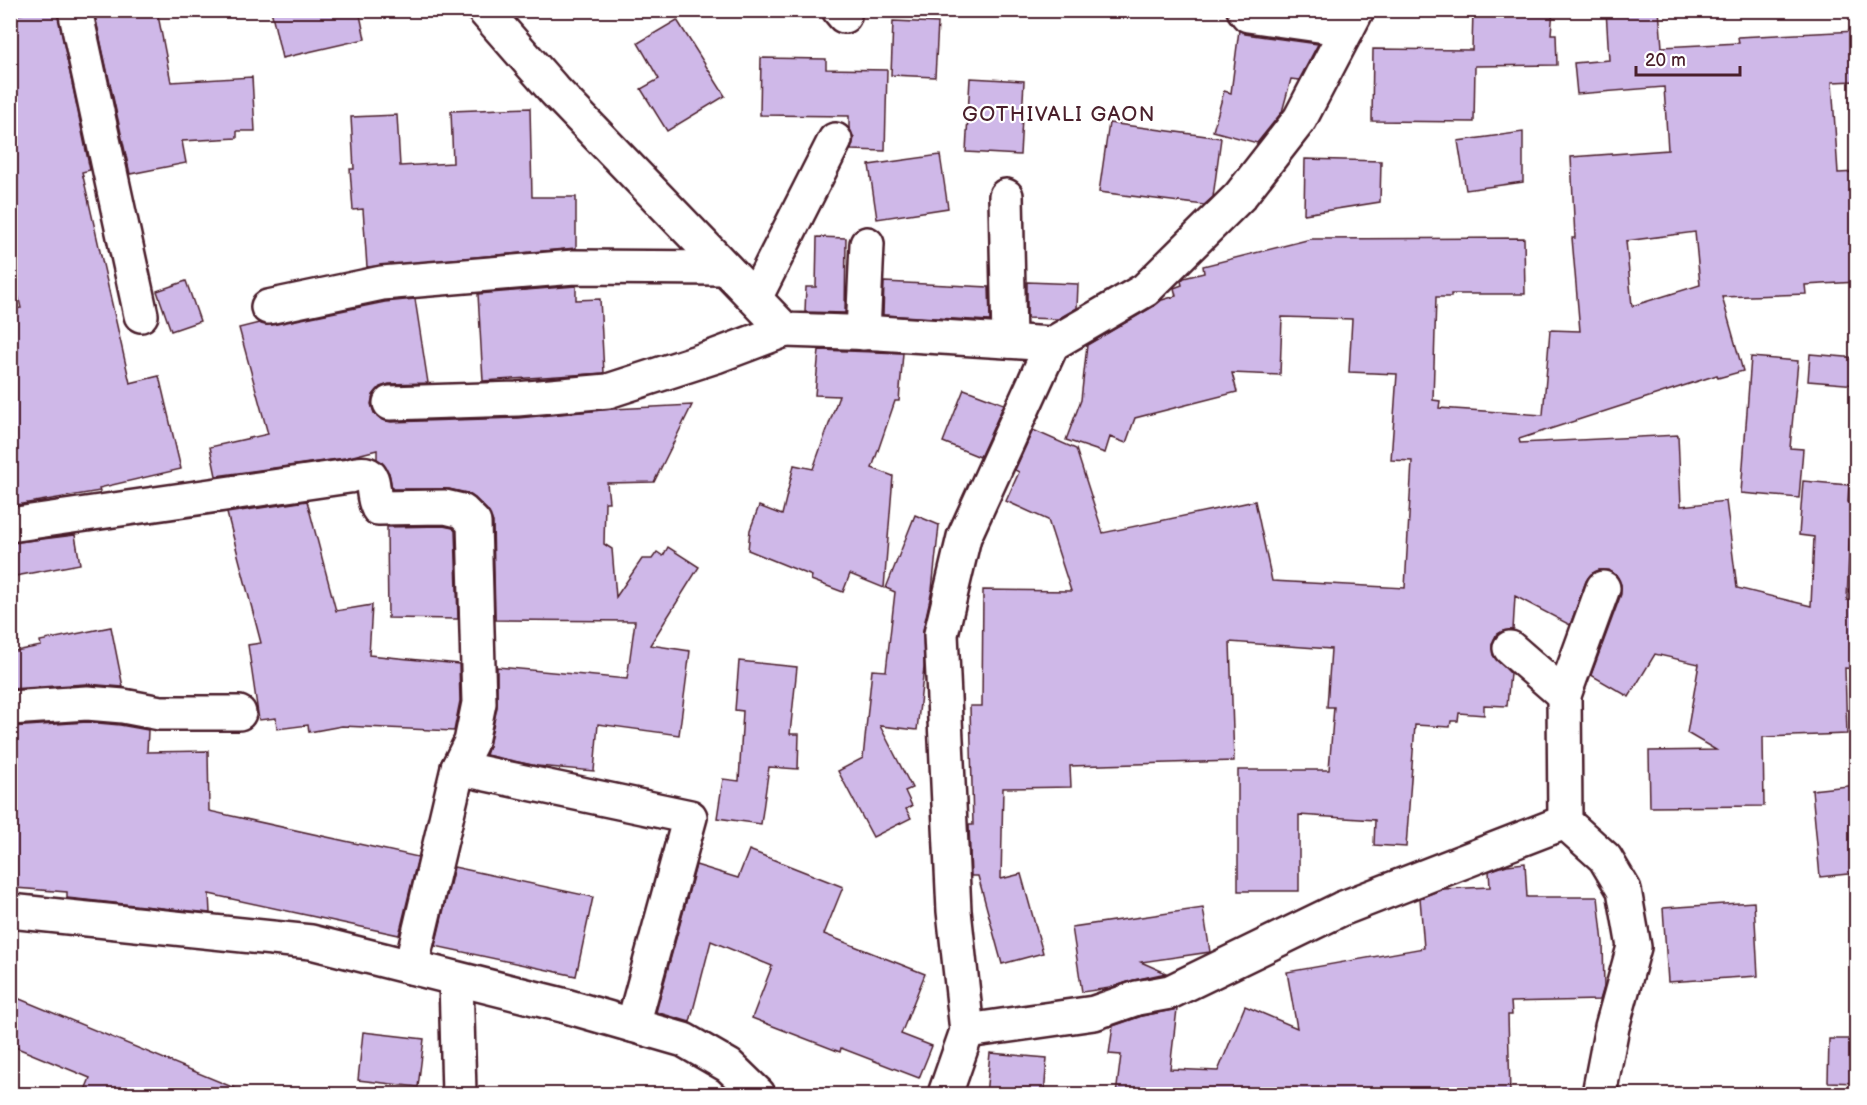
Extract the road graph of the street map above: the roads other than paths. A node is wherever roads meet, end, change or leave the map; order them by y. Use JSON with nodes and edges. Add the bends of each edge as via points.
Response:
{"nodes":[{"id":1,"x":75,"y":10,"type":"edge"},
{"id":2,"x":484,"y":10,"type":"edge"},
{"id":3,"x":1244,"y":10,"type":"edge"},
{"id":4,"x":1352,"y":20,"type":"edge"},
{"id":5,"x":835,"y":140,"type":"dead end"},
{"id":6,"x":1006,"y":196,"type":"dead end"},
{"id":7,"x":867,"y":244,"type":"dead end"},
{"id":8,"x":725,"y":268,"type":"junction"},
{"id":9,"x":755,"y":298,"type":"junction"},
{"id":10,"x":268,"y":307,"type":"dead end"},
{"id":11,"x":141,"y":315,"type":"dead end"},
{"id":12,"x":785,"y":330,"type":"junction"},
{"id":13,"x":863,"y":333,"type":"junction"},
{"id":14,"x":1009,"y":341,"type":"junction"},
{"id":15,"x":1052,"y":344,"type":"junction"},
{"id":16,"x":390,"y":403,"type":"dead end"},
{"id":17,"x":10,"y":525,"type":"edge"},
{"id":18,"x":1604,"y":588,"type":"dead end"},
{"id":19,"x":1510,"y":648,"type":"dead end"},
{"id":20,"x":1564,"y":695,"type":"junction"},
{"id":21,"x":10,"y":708,"type":"edge"},
{"id":22,"x":239,"y":713,"type":"dead end"},
{"id":23,"x":458,"y":768,"type":"junction"},
{"id":24,"x":1565,"y":822,"type":"junction"},
{"id":25,"x":10,"y":911,"type":"edge"},
{"id":26,"x":411,"y":968,"type":"junction"},
{"id":27,"x":456,"y":979,"type":"junction"},
{"id":28,"x":633,"y":1025,"type":"junction"},
{"id":29,"x":967,"y":1031,"type":"junction"},
{"id":30,"x":459,"y":1095,"type":"edge"},
{"id":31,"x":758,"y":1095,"type":"edge"},
{"id":32,"x":945,"y":1095,"type":"edge"},
{"id":33,"x":1599,"y":1095,"type":"edge"}],
"edges":[{"from":1,"to":11,"type":"street"},
{"from":2,"to":8,"type":"street","via":[[555,91]]},
{"from":3,"to":4,"type":"street","via":[[1248,15]]},
{"from":4,"to":15,"type":"street","via":[[1300,119],[1240,196],[1144,290]]},
{"from":5,"to":9,"type":"street"},
{"from":6,"to":14,"type":"street"},
{"from":7,"to":13,"type":"street"},
{"from":8,"to":9,"type":"street"},
{"from":8,"to":10,"type":"street","via":[[574,267],[404,281]]},
{"from":9,"to":12,"type":"street"},
{"from":12,"to":13,"type":"street"},
{"from":12,"to":16,"type":"street","via":[[608,391]]},
{"from":13,"to":14,"type":"street"},
{"from":14,"to":15,"type":"street"},
{"from":15,"to":29,"type":"street","via":[[964,537],[941,634],[954,910]]},
{"from":17,"to":23,"type":"street","via":[[362,472],[371,477],[378,508],[445,507],[462,512],[474,523],[479,703],[471,742]]},
{"from":18,"to":20,"type":"street"},
{"from":19,"to":20,"type":"street"},
{"from":20,"to":24,"type":"street"},
{"from":21,"to":22,"type":"street","via":[[87,703],[160,713]]},
{"from":23,"to":26,"type":"street"},
{"from":23,"to":28,"type":"street","via":[[690,817]]},
{"from":24,"to":29,"type":"street","via":[[1341,909],[1170,992],[1137,998],[1094,1013]]},
{"from":24,"to":33,"type":"street","via":[[1605,858],[1624,890],[1634,947]]},
{"from":25,"to":26,"type":"street","via":[[311,942]]},
{"from":26,"to":27,"type":"street"},
{"from":27,"to":28,"type":"street"},
{"from":27,"to":30,"type":"street"},
{"from":28,"to":31,"type":"street","via":[[684,1040],[729,1066]]},
{"from":29,"to":32,"type":"street"}]}
